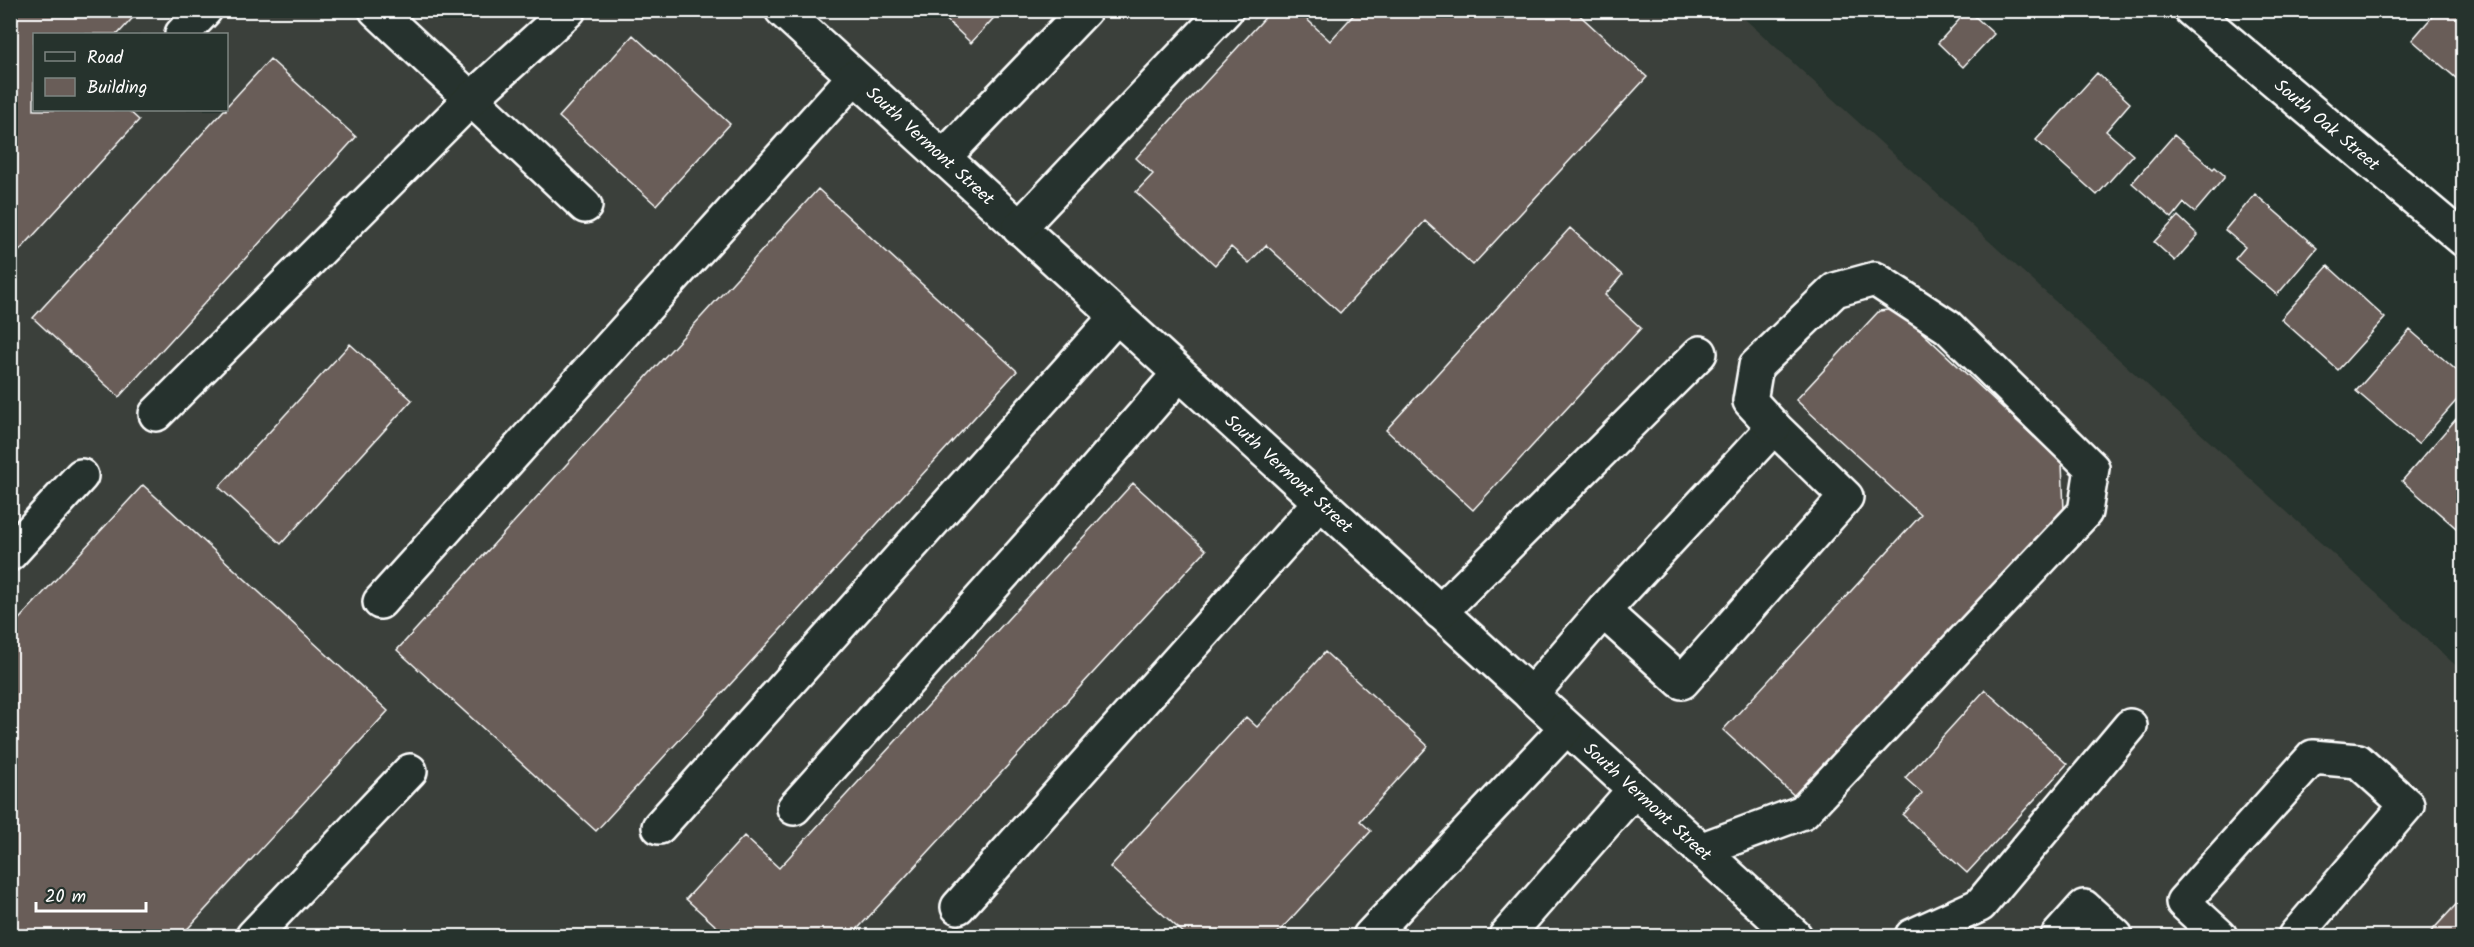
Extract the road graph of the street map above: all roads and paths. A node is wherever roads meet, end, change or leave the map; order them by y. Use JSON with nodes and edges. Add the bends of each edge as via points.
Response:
{"nodes":[{"id":1,"x":205,"y":10,"type":"edge"},
{"id":2,"x":376,"y":10,"type":"edge"},
{"id":3,"x":569,"y":10,"type":"edge"},
{"id":4,"x":782,"y":10,"type":"edge"},
{"id":5,"x":1085,"y":10,"type":"edge"},
{"id":6,"x":1226,"y":10,"type":"edge"},
{"id":7,"x":2191,"y":10,"type":"edge"},
{"id":8,"x":184,"y":33,"type":"edge"},
{"id":9,"x":854,"y":77,"type":"junction"},
{"id":10,"x":471,"y":99,"type":"junction"},
{"id":11,"x":943,"y":158,"type":"junction"},
{"id":12,"x":585,"y":206,"type":"dead end"},
{"id":13,"x":1019,"y":228,"type":"junction"},
{"id":14,"x":2463,"y":240,"type":"edge"},
{"id":15,"x":1116,"y":316,"type":"junction"},
{"id":16,"x":1700,"y":353,"type":"dead end"},
{"id":17,"x":1179,"y":374,"type":"junction"},
{"id":18,"x":156,"y":414,"type":"dead end"},
{"id":19,"x":1774,"y":427,"type":"junction"},
{"id":20,"x":81,"y":476,"type":"dead end"},
{"id":21,"x":1320,"y":502,"type":"junction"},
{"id":22,"x":10,"y":554,"type":"edge"},
{"id":23,"x":380,"y":602,"type":"dead end"},
{"id":24,"x":1603,"y":611,"type":"junction"},
{"id":25,"x":1440,"y":612,"type":"junction"},
{"id":26,"x":1531,"y":695,"type":"junction"},
{"id":27,"x":2130,"y":726,"type":"dead end"},
{"id":28,"x":1566,"y":728,"type":"junction"},
{"id":29,"x":410,"y":771,"type":"dead end"},
{"id":30,"x":1635,"y":790,"type":"junction"},
{"id":31,"x":794,"y":808,"type":"dead end"},
{"id":32,"x":659,"y":827,"type":"dead end"},
{"id":33,"x":1700,"y":850,"type":"junction"},
{"id":34,"x":958,"y":907,"type":"dead end"},
{"id":35,"x":1767,"y":925,"type":"edge"},
{"id":36,"x":253,"y":936,"type":"edge"},
{"id":37,"x":1371,"y":936,"type":"edge"},
{"id":38,"x":1506,"y":936,"type":"edge"},
{"id":39,"x":1795,"y":936,"type":"edge"},
{"id":40,"x":1911,"y":936,"type":"edge"},
{"id":41,"x":2058,"y":936,"type":"edge"},
{"id":42,"x":2116,"y":936,"type":"edge"},
{"id":43,"x":2220,"y":936,"type":"edge"},
{"id":44,"x":2295,"y":936,"type":"edge"}],
"edges":[{"from":1,"to":8,"type":"street"},
{"from":2,"to":10,"type":"street"},
{"from":3,"to":10,"type":"street"},
{"from":4,"to":9,"type":"street","name":"South Vermont Street"},
{"from":5,"to":11,"type":"street"},
{"from":6,"to":13,"type":"street"},
{"from":7,"to":14,"type":"street","name":"South Oak Street"},
{"from":9,"to":11,"type":"street","name":"South Vermont Street"},
{"from":9,"to":23,"type":"street"},
{"from":10,"to":12,"type":"street"},
{"from":10,"to":18,"type":"street"},
{"from":11,"to":13,"type":"street","name":"South Vermont Street"},
{"from":13,"to":15,"type":"street","name":"South Vermont Street"},
{"from":15,"to":17,"type":"street","name":"South Vermont Street"},
{"from":15,"to":32,"type":"street"},
{"from":16,"to":25,"type":"street"},
{"from":17,"to":21,"type":"street","name":"South Vermont Street"},
{"from":17,"to":31,"type":"street"},
{"from":19,"to":24,"type":"street"},
{"from":19,"to":24,"type":"street","via":[[1846,496],[1682,682]]},
{"from":19,"to":33,"type":"street","via":[[1750,401],[1756,366],[1835,290],[1875,279],[1948,327],[2092,468],[2085,512],[1803,812]]},
{"from":20,"to":22,"type":"street"},
{"from":21,"to":25,"type":"street","name":"South Vermont Street"},
{"from":21,"to":34,"type":"street"},
{"from":24,"to":26,"type":"street"},
{"from":25,"to":26,"type":"street","name":"South Vermont Street"},
{"from":26,"to":28,"type":"street","name":"South Vermont Street"},
{"from":27,"to":40,"type":"street","via":[[1980,905]]},
{"from":28,"to":30,"type":"street","name":"South Vermont Street"},
{"from":28,"to":37,"type":"street"},
{"from":29,"to":36,"type":"street"},
{"from":30,"to":33,"type":"street","name":"South Vermont Street"},
{"from":30,"to":38,"type":"street"},
{"from":33,"to":35,"type":"street","name":"South Vermont Street"},
{"from":35,"to":39,"type":"street","name":"South Vermont Street"},
{"from":41,"to":42,"type":"street","via":[[2084,907]]},
{"from":43,"to":44,"type":"street","via":[[2184,902],[2313,757],[2358,761],[2407,806]]}]}
